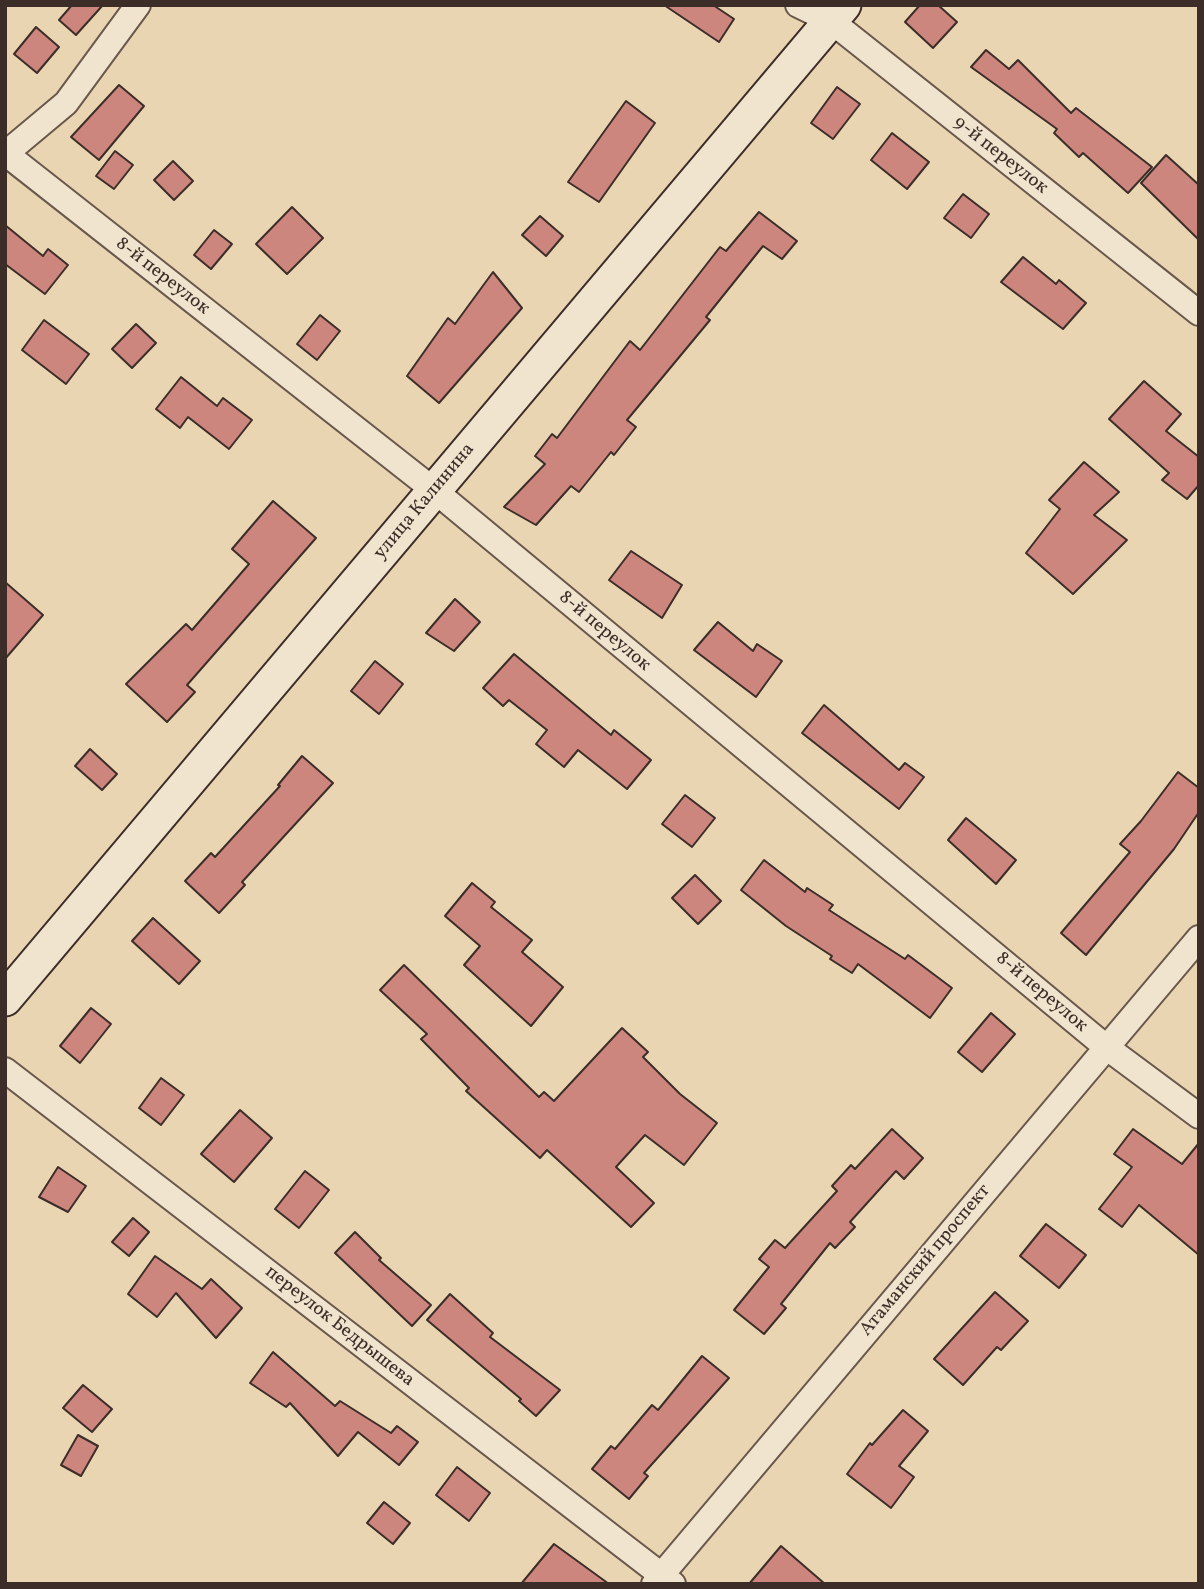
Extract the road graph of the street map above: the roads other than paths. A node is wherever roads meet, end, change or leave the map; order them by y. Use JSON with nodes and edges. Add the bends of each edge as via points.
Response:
{"nodes":[{"id":1,"x":138,"y":5,"type":"edge"},
{"id":2,"x":797,"y":5,"type":"edge"},
{"id":3,"x":837,"y":13,"type":"edge"},
{"id":4,"x":5,"y":154,"type":"edge"},
{"id":5,"x":1199,"y":313,"type":"edge"},
{"id":6,"x":435,"y":491,"type":"junction"},
{"id":7,"x":1199,"y":938,"type":"edge"},
{"id":8,"x":5,"y":999,"type":"edge"},
{"id":9,"x":1106,"y":1047,"type":"junction"},
{"id":10,"x":5,"y":1070,"type":"edge"},
{"id":11,"x":1199,"y":1116,"type":"edge"},
{"id":12,"x":663,"y":1581,"type":"edge"}],
"edges":[{"from":1,"to":4,"type":"street","via":[[66,103]]},
{"from":2,"to":3,"type":"street","name":"9-й переулок"},
{"from":3,"to":5,"type":"street","name":"9-й переулок"},
{"from":3,"to":6,"type":"main road","name":"улица Калинина"},
{"from":4,"to":6,"type":"street","name":"8-й переулок"},
{"from":6,"to":8,"type":"main road","name":"улица Калинина"},
{"from":6,"to":9,"type":"street","name":"8-й переулок"},
{"from":7,"to":9,"type":"street","name":"Атаманский проспект"},
{"from":9,"to":11,"type":"street","name":"8-й переулок"},
{"from":9,"to":12,"type":"street","name":"Атаманский проспект"},
{"from":10,"to":12,"type":"street","name":"переулок Бедрышева"}]}
